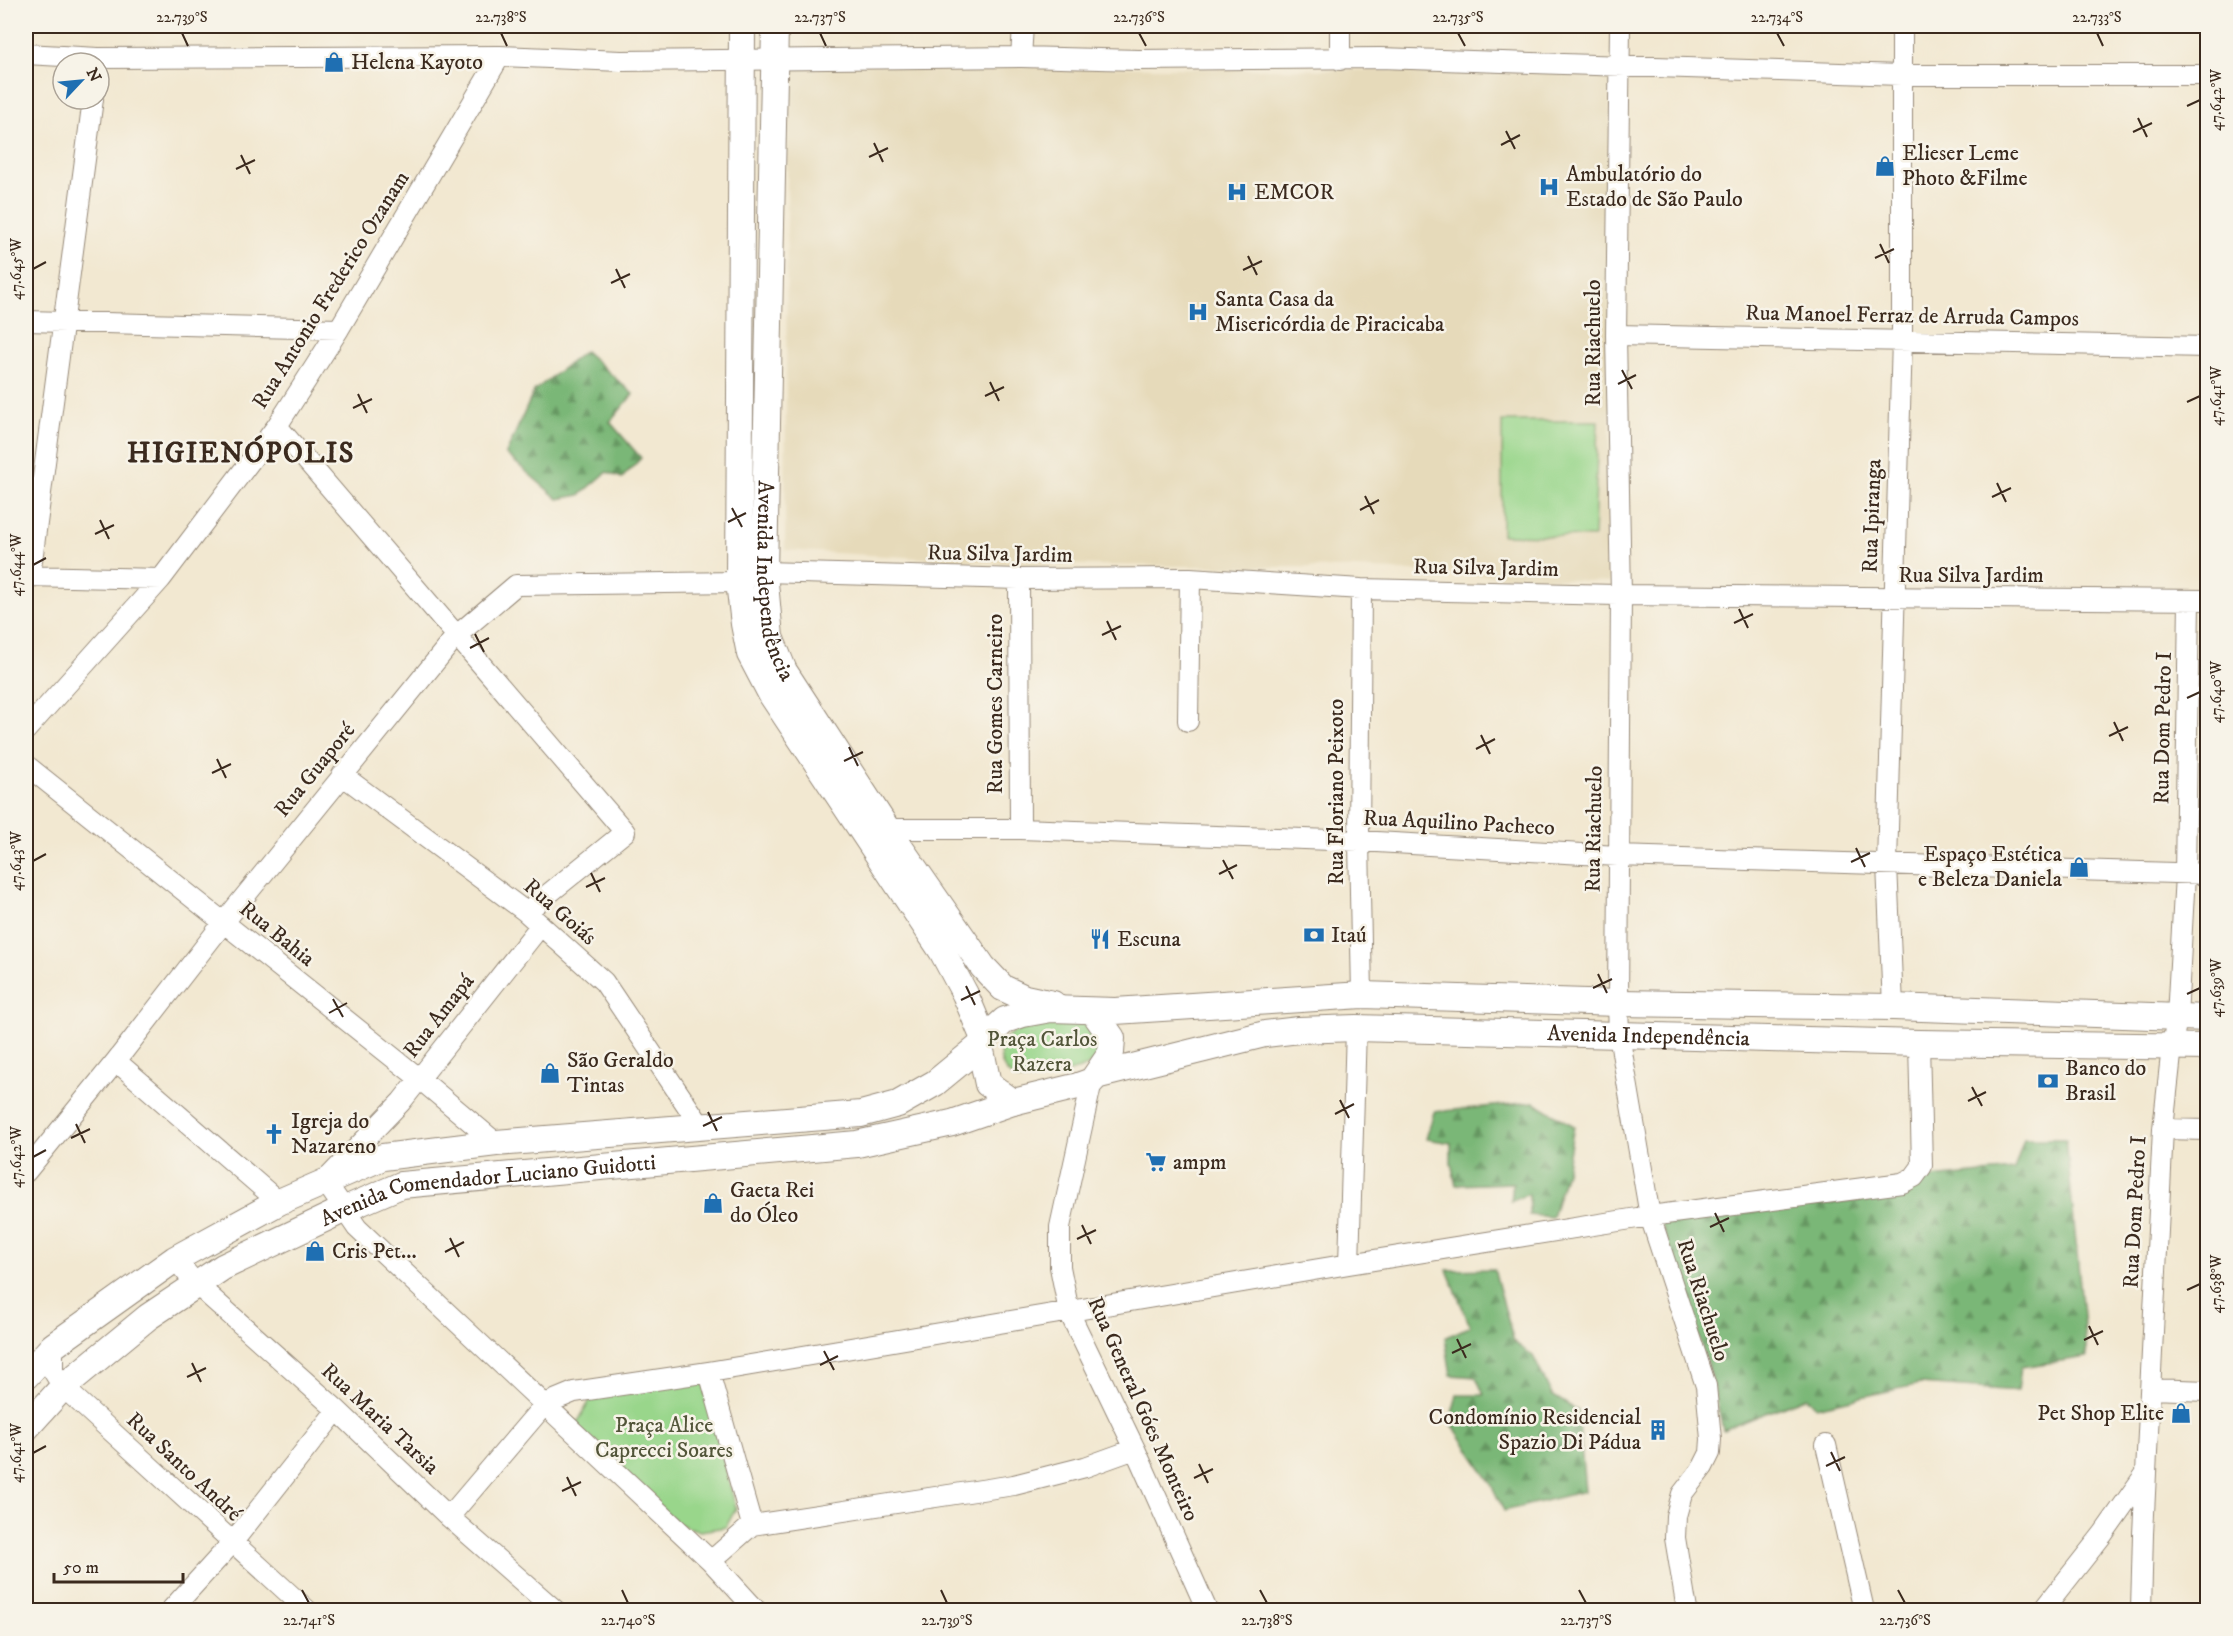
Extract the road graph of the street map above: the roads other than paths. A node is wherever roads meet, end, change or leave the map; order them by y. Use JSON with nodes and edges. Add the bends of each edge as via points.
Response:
{"nodes":[{"id":1,"x":742,"y":26,"type":"edge"},
{"id":2,"x":775,"y":26,"type":"edge"},
{"id":3,"x":1023,"y":26,"type":"edge"},
{"id":4,"x":1340,"y":26,"type":"edge"},
{"id":5,"x":1620,"y":26,"type":"edge"},
{"id":6,"x":1902,"y":26,"type":"edge"},
{"id":7,"x":26,"y":54,"type":"edge"},
{"id":8,"x":51,"y":56,"type":"edge"},
{"id":9,"x":500,"y":56,"type":"junction"},
{"id":10,"x":1021,"y":57,"type":"junction"},
{"id":11,"x":775,"y":59,"type":"junction"},
{"id":12,"x":111,"y":60,"type":"edge"},
{"id":13,"x":1340,"y":60,"type":"junction"},
{"id":14,"x":741,"y":61,"type":"junction"},
{"id":15,"x":1620,"y":67,"type":"junction"},
{"id":16,"x":1901,"y":75,"type":"junction"},
{"id":17,"x":2208,"y":75,"type":"edge"},
{"id":18,"x":91,"y":111,"type":"edge"},
{"id":19,"x":26,"y":321,"type":"edge"},
{"id":20,"x":63,"y":322,"type":"junction"},
{"id":21,"x":339,"y":329,"type":"junction"},
{"id":22,"x":1616,"y":335,"type":"junction"},
{"id":23,"x":1902,"y":339,"type":"junction"},
{"id":24,"x":2208,"y":347,"type":"edge"},
{"id":25,"x":277,"y":426,"type":"junction"},
{"id":26,"x":764,"y":572,"type":"junction"},
{"id":27,"x":28,"y":576,"type":"edge"},
{"id":28,"x":1190,"y":578,"type":"junction"},
{"id":29,"x":161,"y":579,"type":"junction"},
{"id":30,"x":1019,"y":579,"type":"junction"},
{"id":31,"x":739,"y":582,"type":"junction"},
{"id":32,"x":1361,"y":588,"type":"junction"},
{"id":33,"x":1621,"y":595,"type":"junction"},
{"id":34,"x":1894,"y":598,"type":"junction"},
{"id":35,"x":2198,"y":600,"type":"edge"},
{"id":36,"x":456,"y":636,"type":"junction"},
{"id":37,"x":1188,"y":721,"type":"dead end"},
{"id":38,"x":26,"y":730,"type":"edge"},
{"id":39,"x":26,"y":765,"type":"edge"},
{"id":40,"x":342,"y":775,"type":"junction"},
{"id":41,"x":887,"y":829,"type":"junction"},
{"id":42,"x":1020,"y":829,"type":"junction"},
{"id":43,"x":1359,"y":841,"type":"junction"},
{"id":44,"x":1618,"y":856,"type":"junction"},
{"id":45,"x":1887,"y":864,"type":"junction"},
{"id":46,"x":2185,"y":874,"type":"junction"},
{"id":47,"x":2208,"y":874,"type":"edge"},
{"id":48,"x":526,"y":912,"type":"junction"},
{"id":49,"x":224,"y":922,"type":"junction"},
{"id":50,"x":542,"y":925,"type":"junction"},
{"id":51,"x":1362,"y":995,"type":"junction"},
{"id":52,"x":1618,"y":1003,"type":"junction"},
{"id":53,"x":1893,"y":1007,"type":"junction"},
{"id":54,"x":1087,"y":1010,"type":"junction"},
{"id":55,"x":2177,"y":1017,"type":"junction"},
{"id":56,"x":2208,"y":1018,"type":"edge"},
{"id":57,"x":1356,"y":1028,"type":"junction"},
{"id":58,"x":1619,"y":1035,"type":"junction"},
{"id":59,"x":982,"y":1043,"type":"junction"},
{"id":60,"x":1918,"y":1043,"type":"junction"},
{"id":61,"x":2172,"y":1046,"type":"junction"},
{"id":62,"x":2208,"y":1047,"type":"edge"},
{"id":63,"x":116,"y":1060,"type":"junction"},
{"id":64,"x":1094,"y":1078,"type":"junction"},
{"id":65,"x":420,"y":1079,"type":"junction"},
{"id":66,"x":1013,"y":1102,"type":"junction"},
{"id":67,"x":702,"y":1128,"type":"junction"},
{"id":68,"x":2163,"y":1129,"type":"junction"},
{"id":69,"x":2208,"y":1130,"type":"edge"},
{"id":70,"x":371,"y":1133,"type":"junction"},
{"id":71,"x":496,"y":1143,"type":"junction"},
{"id":72,"x":383,"y":1157,"type":"junction"},
{"id":73,"x":26,"y":1172,"type":"edge"},
{"id":74,"x":325,"y":1181,"type":"junction"},
{"id":75,"x":400,"y":1185,"type":"junction"},
{"id":76,"x":279,"y":1202,"type":"junction"},
{"id":77,"x":343,"y":1210,"type":"junction"},
{"id":78,"x":1650,"y":1216,"type":"junction"},
{"id":79,"x":175,"y":1259,"type":"junction"},
{"id":80,"x":1349,"y":1264,"type":"junction"},
{"id":81,"x":196,"y":1284,"type":"junction"},
{"id":82,"x":1070,"y":1312,"type":"junction"},
{"id":83,"x":53,"y":1346,"type":"junction"},
{"id":84,"x":709,"y":1372,"type":"junction"},
{"id":85,"x":26,"y":1376,"type":"edge"},
{"id":86,"x":63,"y":1387,"type":"junction"},
{"id":87,"x":2151,"y":1389,"type":"junction"},
{"id":88,"x":2208,"y":1391,"type":"edge"},
{"id":89,"x":545,"y":1404,"type":"junction"},
{"id":90,"x":337,"y":1410,"type":"junction"},
{"id":91,"x":26,"y":1428,"type":"edge"},
{"id":92,"x":1827,"y":1445,"type":"dead end"},
{"id":93,"x":1135,"y":1449,"type":"junction"},
{"id":94,"x":2146,"y":1473,"type":"junction"},
{"id":95,"x":449,"y":1517,"type":"junction"},
{"id":96,"x":752,"y":1525,"type":"junction"},
{"id":97,"x":2103,"y":1534,"type":"junction"},
{"id":98,"x":2143,"y":1534,"type":"junction"},
{"id":99,"x":232,"y":1543,"type":"junction"},
{"id":100,"x":711,"y":1561,"type":"junction"},
{"id":101,"x":171,"y":1611,"type":"edge"},
{"id":102,"x":307,"y":1611,"type":"edge"},
{"id":103,"x":555,"y":1611,"type":"edge"},
{"id":104,"x":756,"y":1611,"type":"edge"},
{"id":105,"x":1207,"y":1611,"type":"edge"},
{"id":106,"x":1687,"y":1611,"type":"edge"},
{"id":107,"x":1864,"y":1611,"type":"edge"},
{"id":108,"x":2043,"y":1611,"type":"edge"},
{"id":109,"x":2141,"y":1611,"type":"edge"}],
"edges":[{"from":1,"to":14,"type":"main road","name":"Avenida Independência"},
{"from":2,"to":11,"type":"main road","name":"Avenida Independência"},
{"from":3,"to":10,"type":"street"},
{"from":4,"to":13,"type":"street"},
{"from":5,"to":15,"type":"street","name":"Rua Riachuelo"},
{"from":6,"to":16,"type":"street","name":"Rua Ipiranga"},
{"from":7,"to":8,"type":"street"},
{"from":9,"to":12,"type":"street"},
{"from":9,"to":14,"type":"street"},
{"from":9,"to":21,"type":"street","name":"Rua Antonio Frederico Ozanam"},
{"from":10,"to":11,"type":"street"},
{"from":10,"to":13,"type":"street"},
{"from":11,"to":14,"type":"street"},
{"from":11,"to":26,"type":"main road","name":"Avenida Independência"},
{"from":13,"to":15,"type":"street"},
{"from":14,"to":31,"type":"main road","name":"Avenida Independência"},
{"from":15,"to":16,"type":"street"},
{"from":15,"to":22,"type":"street","name":"Rua Riachuelo"},
{"from":16,"to":17,"type":"street"},
{"from":16,"to":23,"type":"street","name":"Rua Ipiranga"},
{"from":18,"to":20,"type":"street"},
{"from":19,"to":20,"type":"street"},
{"from":20,"to":21,"type":"street"},
{"from":20,"to":27,"type":"street"},
{"from":21,"to":25,"type":"street","name":"Rua Antonio Frederico Ozanam"},
{"from":22,"to":23,"type":"street","name":"Rua Manoel Ferraz de Arruda Campos"},
{"from":22,"to":33,"type":"street","name":"Rua Riachuelo"},
{"from":23,"to":24,"type":"street","name":"Rua Manoel Ferraz de Arruda Campos"},
{"from":23,"to":34,"type":"street","name":"Rua Ipiranga"},
{"from":25,"to":29,"type":"street","name":"Rua Antonio Frederico Ozanam"},
{"from":25,"to":36,"type":"street"},
{"from":26,"to":30,"type":"street","name":"Rua Silva Jardim"},
{"from":26,"to":41,"type":"main road","name":"Avenida Independência","via":[[770,637],[784,671]]},
{"from":27,"to":29,"type":"street"},
{"from":28,"to":30,"type":"street","name":"Rua Silva Jardim"},
{"from":28,"to":32,"type":"street","name":"Rua Silva Jardim"},
{"from":28,"to":37,"type":"street"},
{"from":29,"to":38,"type":"street","name":"Rua Antonio Frederico Ozanam"},
{"from":30,"to":42,"type":"street","name":"Rua Gomes Carneiro"},
{"from":31,"to":36,"type":"street","name":"Rua Guaporé","via":[[516,585]]},
{"from":31,"to":59,"type":"main road","name":"Avenida Independência","via":[[750,654],[856,824],[942,951],[965,993]]},
{"from":32,"to":33,"type":"street","name":"Rua Silva Jardim"},
{"from":32,"to":43,"type":"street","name":"Rua Floriano Peixoto"},
{"from":33,"to":34,"type":"street","name":"Rua Silva Jardim"},
{"from":33,"to":44,"type":"street","name":"Rua Riachuelo"},
{"from":34,"to":35,"type":"street","name":"Rua Silva Jardim"},
{"from":34,"to":45,"type":"street","name":"Rua Ipiranga"},
{"from":35,"to":46,"type":"street","name":"Rua Dom Pedro I"},
{"from":36,"to":40,"type":"street","name":"Rua Guaporé"},
{"from":36,"to":48,"type":"street","via":[[625,832]]},
{"from":39,"to":49,"type":"street","name":"Rua Bahia"},
{"from":40,"to":48,"type":"street","name":"Rua Goiás"},
{"from":40,"to":49,"type":"street","name":"Rua Guaporé"},
{"from":41,"to":42,"type":"street","name":"Rua Aquilino Pacheco"},
{"from":41,"to":54,"type":"main road","name":"Avenida Independência","via":[[983,967],[1003,988],[1025,998]]},
{"from":42,"to":43,"type":"street","name":"Rua Aquilino Pacheco"},
{"from":43,"to":44,"type":"street","name":"Rua Aquilino Pacheco"},
{"from":43,"to":51,"type":"street","name":"Rua Floriano Peixoto"},
{"from":44,"to":45,"type":"street","name":"Rua Aquilino Pacheco"},
{"from":44,"to":52,"type":"street","name":"Rua Riachuelo"},
{"from":45,"to":46,"type":"street","name":"Rua Aquilino Pacheco"},
{"from":45,"to":53,"type":"street","name":"Rua Ipiranga"},
{"from":46,"to":47,"type":"street","name":"Rua Aquilino Pacheco"},
{"from":46,"to":55,"type":"street","name":"Rua Dom Pedro I"},
{"from":48,"to":50,"type":"street","name":"Rua Goiás"},
{"from":49,"to":63,"type":"street","name":"Rua Guaporé"},
{"from":49,"to":65,"type":"street","name":"Rua Bahia"},
{"from":50,"to":65,"type":"street","name":"Rua Amapá"},
{"from":50,"to":67,"type":"street","name":"Rua Goiás","via":[[604,982]]},
{"from":51,"to":52,"type":"main road","name":"Avenida Independência"},
{"from":51,"to":54,"type":"main road","name":"Avenida Independência"},
{"from":52,"to":53,"type":"main road","name":"Avenida Independência"},
{"from":52,"to":58,"type":"street","name":"Rua Riachuelo"},
{"from":53,"to":55,"type":"main road","name":"Avenida Independência"},
{"from":54,"to":59,"type":"main road","via":[[1051,1009],[1023,1014],[1005,1020]]},
{"from":54,"to":64,"type":"main road","via":[[1112,1038],[1111,1053]]},
{"from":55,"to":56,"type":"main road","name":"Avenida Independência"},
{"from":55,"to":61,"type":"street","name":"Rua Dom Pedro I"},
{"from":57,"to":58,"type":"main road","name":"Avenida Independência"},
{"from":57,"to":64,"type":"main road","name":"Avenida Independência","via":[[1265,1034]]},
{"from":57,"to":80,"type":"street"},
{"from":58,"to":60,"type":"main road","name":"Avenida Independência"},
{"from":58,"to":78,"type":"street","name":"Rua Riachuelo"},
{"from":59,"to":66,"type":"main road","via":[[988,1084]]},
{"from":59,"to":67,"type":"main road","name":"Avenida Comendador Luciano Guidotti","via":[[935,1083],[898,1104],[861,1114]]},
{"from":60,"to":61,"type":"main road","name":"Avenida Independência"},
{"from":60,"to":78,"type":"street","via":[[1922,1166],[1914,1177],[1893,1185]]},
{"from":61,"to":62,"type":"main road","name":"Avenida Independência"},
{"from":61,"to":68,"type":"street","name":"Rua Dom Pedro I"},
{"from":63,"to":73,"type":"street","name":"Rua Guaporé"},
{"from":63,"to":76,"type":"street"},
{"from":64,"to":66,"type":"main road","via":[[1078,1086]]},
{"from":64,"to":82,"type":"street","name":"Rua General Góes Monteiro","via":[[1060,1227],[1060,1267]]},
{"from":65,"to":70,"type":"street","name":"Rua Amapá"},
{"from":65,"to":71,"type":"street","name":"Rua Bahia"},
{"from":66,"to":75,"type":"main road","name":"Avenida Comendador Luciano Guidotti","via":[[952,1123],[857,1144]]},
{"from":67,"to":71,"type":"main road","name":"Avenida Comendador Luciano Guidotti"},
{"from":68,"to":69,"type":"street"},
{"from":68,"to":87,"type":"street","name":"Rua Dom Pedro I"},
{"from":70,"to":72,"type":"street"},
{"from":70,"to":74,"type":"street","name":"Rua Amapá"},
{"from":71,"to":72,"type":"main road","name":"Avenida Comendador Luciano Guidotti"},
{"from":72,"to":74,"type":"main road","name":"Avenida Comendador Luciano Guidotti"},
{"from":72,"to":75,"type":"street"},
{"from":74,"to":76,"type":"main road","name":"Avenida Comendador Luciano Guidotti"},
{"from":74,"to":77,"type":"street"},
{"from":75,"to":77,"type":"main road","name":"Avenida Comendador Luciano Guidotti"},
{"from":76,"to":79,"type":"main road","name":"Avenida Comendador Luciano Guidotti"},
{"from":76,"to":81,"type":"main road","via":[[281,1219],[276,1228],[225,1256]]},
{"from":77,"to":81,"type":"main road","name":"Avenida Comendador Luciano Guidotti","via":[[223,1267]]},
{"from":77,"to":89,"type":"street","via":[[357,1228]]},
{"from":78,"to":80,"type":"street"},
{"from":78,"to":106,"type":"street","name":"Rua Riachuelo","via":[[1706,1386],[1711,1439],[1710,1453],[1682,1494],[1676,1516],[1675,1538]]},
{"from":79,"to":81,"type":"street","name":"Rua Maria Tarsia"},
{"from":79,"to":83,"type":"main road","name":"Avenida Comendador Luciano Guidotti"},
{"from":80,"to":82,"type":"street"},
{"from":81,"to":86,"type":"main road","name":"Avenida Comendador Luciano Guidotti","via":[[148,1317]]},
{"from":81,"to":90,"type":"street","name":"Rua Maria Tarsia"},
{"from":82,"to":84,"type":"street"},
{"from":82,"to":93,"type":"street","name":"Rua General Góes Monteiro"},
{"from":83,"to":85,"type":"main road","name":"Avenida Comendador Luciano Guidotti"},
{"from":83,"to":86,"type":"street","name":"Rua Santo André","via":[[53,1371]]},
{"from":84,"to":89,"type":"street","via":[[574,1392]]},
{"from":84,"to":96,"type":"street"},
{"from":86,"to":91,"type":"main road","name":"Avenida Comendador Luciano Guidotti"},
{"from":86,"to":99,"type":"street","name":"Rua Santo André"},
{"from":87,"to":88,"type":"street"},
{"from":87,"to":94,"type":"street","name":"Rua Dom Pedro I"},
{"from":89,"to":95,"type":"street"},
{"from":89,"to":100,"type":"street"},
{"from":90,"to":95,"type":"street","name":"Rua Maria Tarsia"},
{"from":90,"to":99,"type":"street"},
{"from":92,"to":107,"type":"street"},
{"from":93,"to":96,"type":"street","via":[[1014,1485]]},
{"from":93,"to":105,"type":"street","name":"Rua General Góes Monteiro"},
{"from":94,"to":97,"type":"street"},
{"from":94,"to":98,"type":"street","name":"Rua Dom Pedro I"},
{"from":95,"to":103,"type":"street","name":"Rua Maria Tarsia"},
{"from":96,"to":100,"type":"street"},
{"from":97,"to":98,"type":"street","via":[[2120,1530]]},
{"from":97,"to":108,"type":"street"},
{"from":98,"to":109,"type":"street","name":"Rua Dom Pedro I"},
{"from":99,"to":101,"type":"street"},
{"from":99,"to":102,"type":"street","name":"Rua Santo André"},
{"from":100,"to":104,"type":"street"}]}
